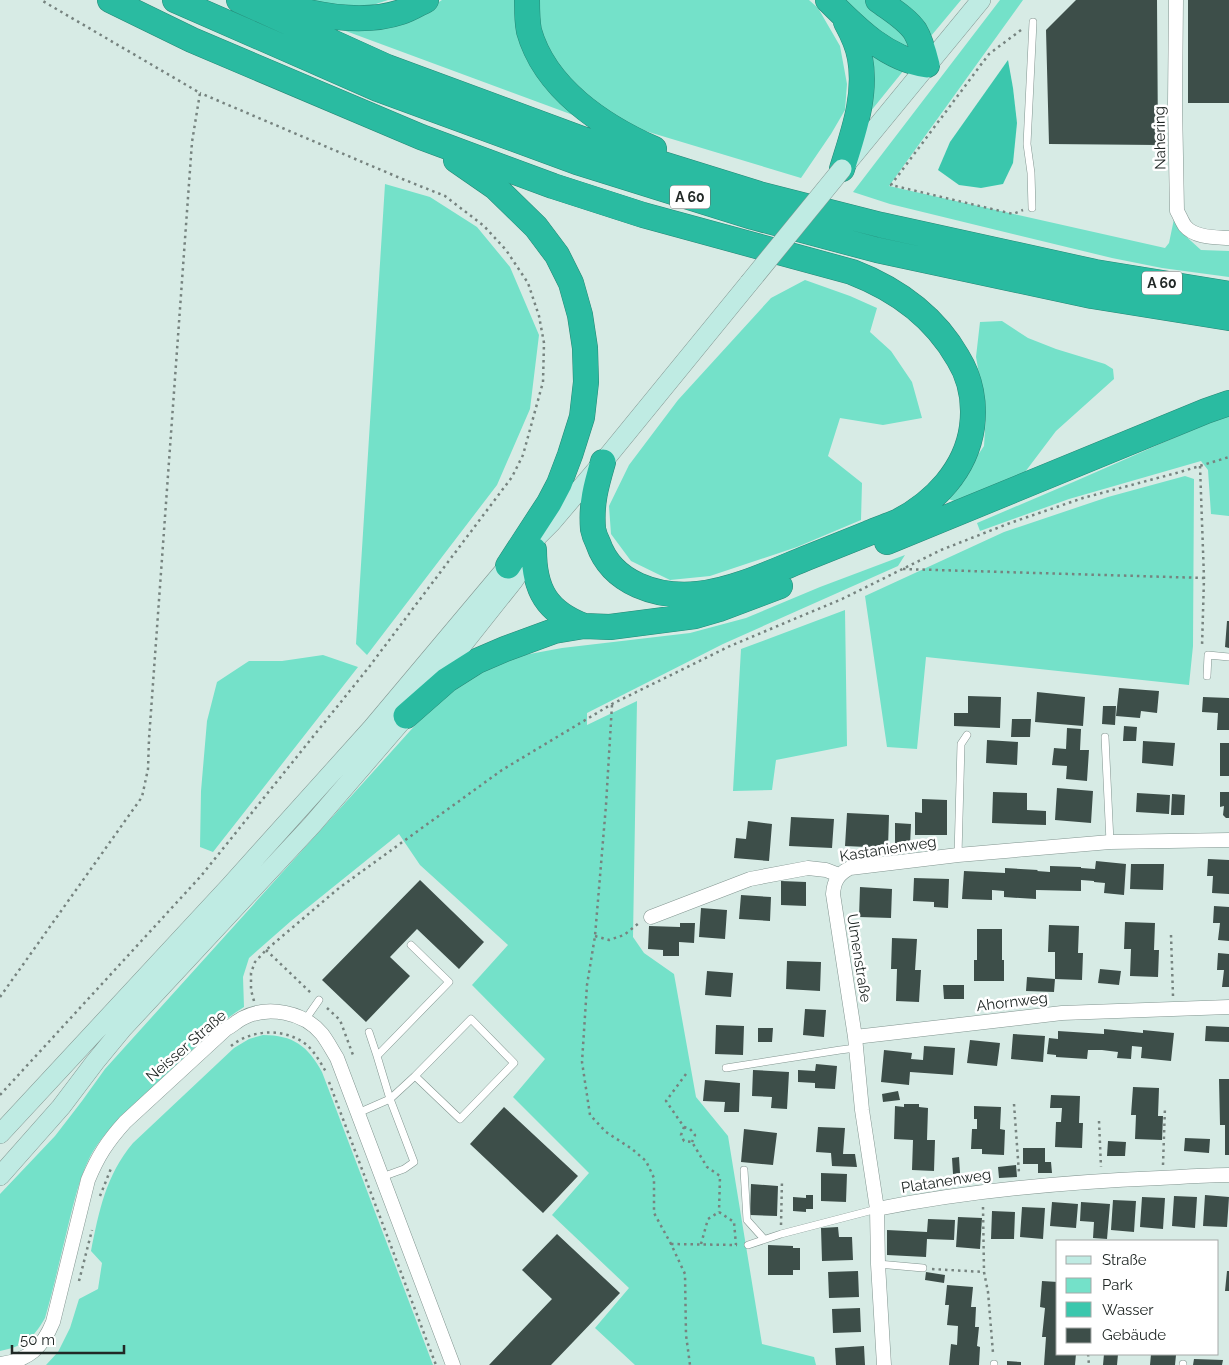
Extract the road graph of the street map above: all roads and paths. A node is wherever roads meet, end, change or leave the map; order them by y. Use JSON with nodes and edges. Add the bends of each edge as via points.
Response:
{"nodes":[{"id":1,"x":41,"y":0,"type":"edge"},
{"id":2,"x":110,"y":0,"type":"edge"},
{"id":3,"x":175,"y":0,"type":"edge"},
{"id":4,"x":238,"y":0,"type":"edge"},
{"id":5,"x":265,"y":0,"type":"edge"},
{"id":6,"x":426,"y":0,"type":"edge"},
{"id":7,"x":527,"y":0,"type":"edge"},
{"id":8,"x":878,"y":0,"type":"edge"},
{"id":9,"x":981,"y":0,"type":"edge"},
{"id":10,"x":1176,"y":0,"type":"edge"},
{"id":11,"x":835,"y":7,"type":"edge"},
{"id":12,"x":1033,"y":22,"type":"joint"},
{"id":13,"x":927,"y":65,"type":"junction"},
{"id":14,"x":200,"y":93,"type":"junction"},
{"id":15,"x":421,"y":137,"type":"junction"},
{"id":16,"x":842,"y":169,"type":"junction"},
{"id":17,"x":759,"y":194,"type":"junction"},
{"id":18,"x":1032,"y":208,"type":"joint"},
{"id":19,"x":1229,"y":238,"type":"edge"},
{"id":20,"x":1229,"y":294,"type":"edge"},
{"id":21,"x":1229,"y":318,"type":"edge"},
{"id":22,"x":1229,"y":403,"type":"edge"},
{"id":23,"x":1229,"y":457,"type":"edge"},
{"id":24,"x":603,"y":462,"type":"junction"},
{"id":25,"x":1200,"y":466,"type":"junction"},
{"id":26,"x":551,"y":523,"type":"junction"},
{"id":27,"x":534,"y":550,"type":"junction"},
{"id":28,"x":508,"y":566,"type":"junction"},
{"id":29,"x":902,"y":569,"type":"junction"},
{"id":30,"x":1204,"y":578,"type":"junction"},
{"id":31,"x":584,"y":626,"type":"junction"},
{"id":32,"x":1208,"y":655,"type":"junction"},
{"id":33,"x":1229,"y":657,"type":"edge"},
{"id":34,"x":1207,"y":676,"type":"dead end"},
{"id":35,"x":612,"y":704,"type":"junction"},
{"id":36,"x":406,"y":716,"type":"junction"},
{"id":37,"x":966,"y":734,"type":"dead end"},
{"id":38,"x":1105,"y":737,"type":"dead end"},
{"id":39,"x":1229,"y":840,"type":"edge"},
{"id":40,"x":1110,"y":842,"type":"junction"},
{"id":41,"x":958,"y":855,"type":"junction"},
{"id":42,"x":839,"y":875,"type":"junction"},
{"id":43,"x":645,"y":920,"type":"joint"},
{"id":44,"x":1171,"y":935,"type":"dead end"},
{"id":45,"x":595,"y":936,"type":"junction"},
{"id":46,"x":411,"y":945,"type":"dead end"},
{"id":47,"x":0,"y":997,"type":"edge"},
{"id":48,"x":319,"y":1000,"type":"dead end"},
{"id":49,"x":1229,"y":1007,"type":"edge"},
{"id":50,"x":1173,"y":1008,"type":"junction"},
{"id":51,"x":257,"y":1013,"type":"junction"},
{"id":52,"x":305,"y":1020,"type":"junction"},
{"id":53,"x":369,"y":1032,"type":"dead end"},
{"id":54,"x":855,"y":1043,"type":"junction"},
{"id":55,"x":226,"y":1050,"type":"dead end"},
{"id":56,"x":377,"y":1056,"type":"junction"},
{"id":57,"x":726,"y":1068,"type":"dead end"},
{"id":58,"x":686,"y":1074,"type":"dead end"},
{"id":59,"x":415,"y":1076,"type":"junction"},
{"id":60,"x":0,"y":1095,"type":"edge"},
{"id":61,"x":390,"y":1099,"type":"junction"},
{"id":62,"x":1014,"y":1104,"type":"dead end"},
{"id":63,"x":1165,"y":1107,"type":"dead end"},
{"id":64,"x":358,"y":1113,"type":"junction"},
{"id":65,"x":1099,"y":1121,"type":"dead end"},
{"id":66,"x":684,"y":1127,"type":"junction"},
{"id":67,"x":0,"y":1134,"type":"edge"},
{"id":68,"x":692,"y":1142,"type":"junction"},
{"id":69,"x":114,"y":1162,"type":"dead end"},
{"id":70,"x":744,"y":1170,"type":"dead end"},
{"id":71,"x":1229,"y":1175,"type":"edge"},
{"id":72,"x":0,"y":1176,"type":"edge"},
{"id":73,"x":382,"y":1177,"type":"junction"},
{"id":74,"x":1162,"y":1178,"type":"junction"},
{"id":75,"x":782,"y":1180,"type":"dead end"},
{"id":76,"x":1102,"y":1180,"type":"junction"},
{"id":77,"x":1020,"y":1187,"type":"junction"},
{"id":78,"x":982,"y":1192,"type":"junction"},
{"id":79,"x":99,"y":1198,"type":"dead end"},
{"id":80,"x":877,"y":1209,"type":"junction"},
{"id":81,"x":720,"y":1212,"type":"junction"},
{"id":82,"x":93,"y":1227,"type":"dead end"},
{"id":83,"x":781,"y":1234,"type":"junction"},
{"id":84,"x":764,"y":1239,"type":"junction"},
{"id":85,"x":671,"y":1244,"type":"junction"},
{"id":86,"x":701,"y":1244,"type":"junction"},
{"id":87,"x":736,"y":1245,"type":"junction"},
{"id":88,"x":748,"y":1245,"type":"joint"},
{"id":89,"x":878,"y":1264,"type":"junction"},
{"id":90,"x":923,"y":1268,"type":"joint"},
{"id":91,"x":984,"y":1272,"type":"junction"},
{"id":92,"x":79,"y":1282,"type":"dead end"},
{"id":93,"x":0,"y":1364,"type":"edge"},
{"id":94,"x":436,"y":1365,"type":"edge"},
{"id":95,"x":452,"y":1365,"type":"edge"},
{"id":96,"x":690,"y":1365,"type":"edge"},
{"id":97,"x":884,"y":1365,"type":"edge"},
{"id":98,"x":994,"y":1365,"type":"edge"}],
"edges":[{"from":1,"to":14,"type":"path"},
{"from":2,"to":15,"type":"highway","via":[[192,40]]},
{"from":3,"to":21,"type":"highway","number":"A 60","via":[[388,92],[577,162],[753,217],[877,250],[1072,292]]},
{"from":4,"to":17,"type":"highway","number":"A 60","via":[[387,67],[573,136]]},
{"from":5,"to":6,"type":"highway","via":[[305,12],[352,18],[400,12]]},
{"from":7,"to":17,"type":"highway","via":[[534,46],[544,64],[579,104],[634,140]]},
{"from":8,"to":13,"type":"highway","via":[[914,30]]},
{"from":9,"to":13,"type":"main road"},
{"from":10,"to":19,"type":"street","name":"Nahering","via":[[1177,211],[1186,227],[1197,234]]},
{"from":11,"to":13,"type":"highway","via":[[892,54]]},
{"from":11,"to":16,"type":"highway","via":[[853,35],[862,76],[858,114]]},
{"from":12,"to":18,"type":"lane","via":[[1027,144]]},
{"from":12,"to":18,"type":"path","via":[[989,54],[891,185],[1013,214]]},
{"from":13,"to":16,"type":"main road"},
{"from":14,"to":47,"type":"path","via":[[192,142],[148,769],[142,797]]},
{"from":14,"to":60,"type":"path","via":[[445,196],[484,226],[506,250],[528,283],[544,343],[543,382],[523,455],[512,477],[370,667],[201,876]]},
{"from":15,"to":24,"type":"highway","via":[[625,209],[867,278],[896,293],[934,325],[962,364],[971,391],[973,420],[967,448],[954,474],[925,503],[896,522],[724,589],[697,594],[655,592],[620,576],[608,564],[594,531],[592,512]]},
{"from":15,"to":28,"type":"highway","via":[[495,186],[536,226],[557,255],[571,283],[580,315],[586,348],[582,417],[559,484]]},
{"from":16,"to":24,"type":"main road","bridge":true},
{"from":17,"to":20,"type":"highway","number":"A 60","via":[[881,225],[1095,272]]},
{"from":22,"to":31,"type":"highway","via":[[719,609],[662,621],[610,627]]},
{"from":23,"to":25,"type":"path"},
{"from":24,"to":26,"type":"main road"},
{"from":25,"to":29,"type":"path","via":[[1064,504],[941,550]]},
{"from":25,"to":30,"type":"path"},
{"from":26,"to":27,"type":"main road"},
{"from":26,"to":28,"type":"main road"},
{"from":27,"to":31,"type":"highway","via":[[536,578],[548,602],[558,614]]},
{"from":27,"to":36,"type":"main road"},
{"from":28,"to":67,"type":"main road","via":[[372,728]]},
{"from":29,"to":30,"type":"path"},
{"from":29,"to":35,"type":"path","via":[[842,599],[730,646]]},
{"from":30,"to":32,"type":"path","via":[[1202,654]]},
{"from":31,"to":36,"type":"highway","via":[[554,631],[477,662],[447,680]]},
{"from":32,"to":33,"type":"lane"},
{"from":32,"to":34,"type":"lane"},
{"from":35,"to":45,"type":"path"},
{"from":35,"to":51,"type":"path","via":[[502,770],[339,888],[266,950],[255,962],[251,973],[251,990]]},
{"from":36,"to":72,"type":"main road","via":[[312,825],[124,1028]]},
{"from":37,"to":41,"type":"lane","name":"Kastanienweg","via":[[961,744]]},
{"from":38,"to":40,"type":"lane"},
{"from":39,"to":40,"type":"street","name":"Kastanienweg"},
{"from":40,"to":41,"type":"street","name":"Kastanienweg"},
{"from":41,"to":42,"type":"street","name":"Kastanienweg","via":[[850,868]]},
{"from":42,"to":43,"type":"street","name":"Kastanienweg","via":[[808,868],[750,878]]},
{"from":42,"to":54,"type":"street","name":"Ulmenstraße","via":[[832,894]]},
{"from":43,"to":45,"type":"path","via":[[624,935],[609,940]]},
{"from":44,"to":50,"type":"path"},
{"from":45,"to":85,"type":"path","via":[[587,985],[582,1062],[590,1115],[606,1132],[646,1161],[654,1178],[654,1213]]},
{"from":46,"to":56,"type":"lane","via":[[449,982]]},
{"from":48,"to":52,"type":"lane"},
{"from":49,"to":50,"type":"street","name":"Ahornweg"},
{"from":50,"to":54,"type":"street","name":"Ahornweg","via":[[1062,1013]]},
{"from":51,"to":52,"type":"street","name":"Neisser Straße","via":[[278,1012]]},
{"from":51,"to":93,"type":"street","name":"Neisser Straße","via":[[226,1029],[110,1139],[95,1162],[86,1188],[49,1333],[32,1352],[14,1362]]},
{"from":52,"to":64,"type":"street","name":"Neisser Straße","via":[[322,1034],[337,1058]]},
{"from":53,"to":56,"type":"lane"},
{"from":54,"to":57,"type":"lane","via":[[840,1050]]},
{"from":54,"to":80,"type":"street","name":"Ulmenstraße"},
{"from":55,"to":94,"type":"path","via":[[246,1036],[258,1032],[277,1033],[307,1046],[317,1058],[326,1072]]},
{"from":56,"to":61,"type":"lane"},
{"from":58,"to":66,"type":"path","via":[[666,1101]]},
{"from":59,"to":59,"type":"lane","via":[[471,1019],[514,1063],[460,1119]]},
{"from":59,"to":61,"type":"lane"},
{"from":61,"to":64,"type":"lane"},
{"from":61,"to":73,"type":"lane","via":[[414,1162]]},
{"from":62,"to":77,"type":"path"},
{"from":63,"to":74,"type":"path"},
{"from":64,"to":73,"type":"street","name":"Neisser Straße"},
{"from":65,"to":76,"type":"path"},
{"from":66,"to":68,"type":"path","via":[[695,1135]]},
{"from":66,"to":68,"type":"path","via":[[681,1135],[684,1141]]},
{"from":68,"to":81,"type":"path","via":[[706,1167],[720,1176]]},
{"from":69,"to":79,"type":"path"},
{"from":70,"to":84,"type":"lane","via":[[747,1220]]},
{"from":71,"to":74,"type":"street","name":"Platanenweg"},
{"from":73,"to":95,"type":"street","name":"Neisser Straße"},
{"from":74,"to":76,"type":"street","name":"Platanenweg"},
{"from":75,"to":83,"type":"path"},
{"from":76,"to":77,"type":"street","name":"Platanenweg"},
{"from":77,"to":78,"type":"street","name":"Platanenweg"},
{"from":78,"to":80,"type":"street","name":"Platanenweg"},
{"from":78,"to":91,"type":"path"},
{"from":80,"to":83,"type":"lane"},
{"from":80,"to":89,"type":"street","name":"Ulmenstraße"},
{"from":81,"to":86,"type":"path","via":[[708,1219]]},
{"from":81,"to":87,"type":"path","via":[[734,1222]]},
{"from":82,"to":92,"type":"path"},
{"from":83,"to":84,"type":"lane"},
{"from":84,"to":88,"type":"lane"},
{"from":85,"to":86,"type":"path"},
{"from":85,"to":96,"type":"path","via":[[684,1274]]},
{"from":86,"to":87,"type":"path"},
{"from":87,"to":88,"type":"path"},
{"from":89,"to":90,"type":"lane"},
{"from":89,"to":97,"type":"street","name":"Ulmenstraße"},
{"from":90,"to":91,"type":"path"},
{"from":91,"to":98,"type":"path"}]}
